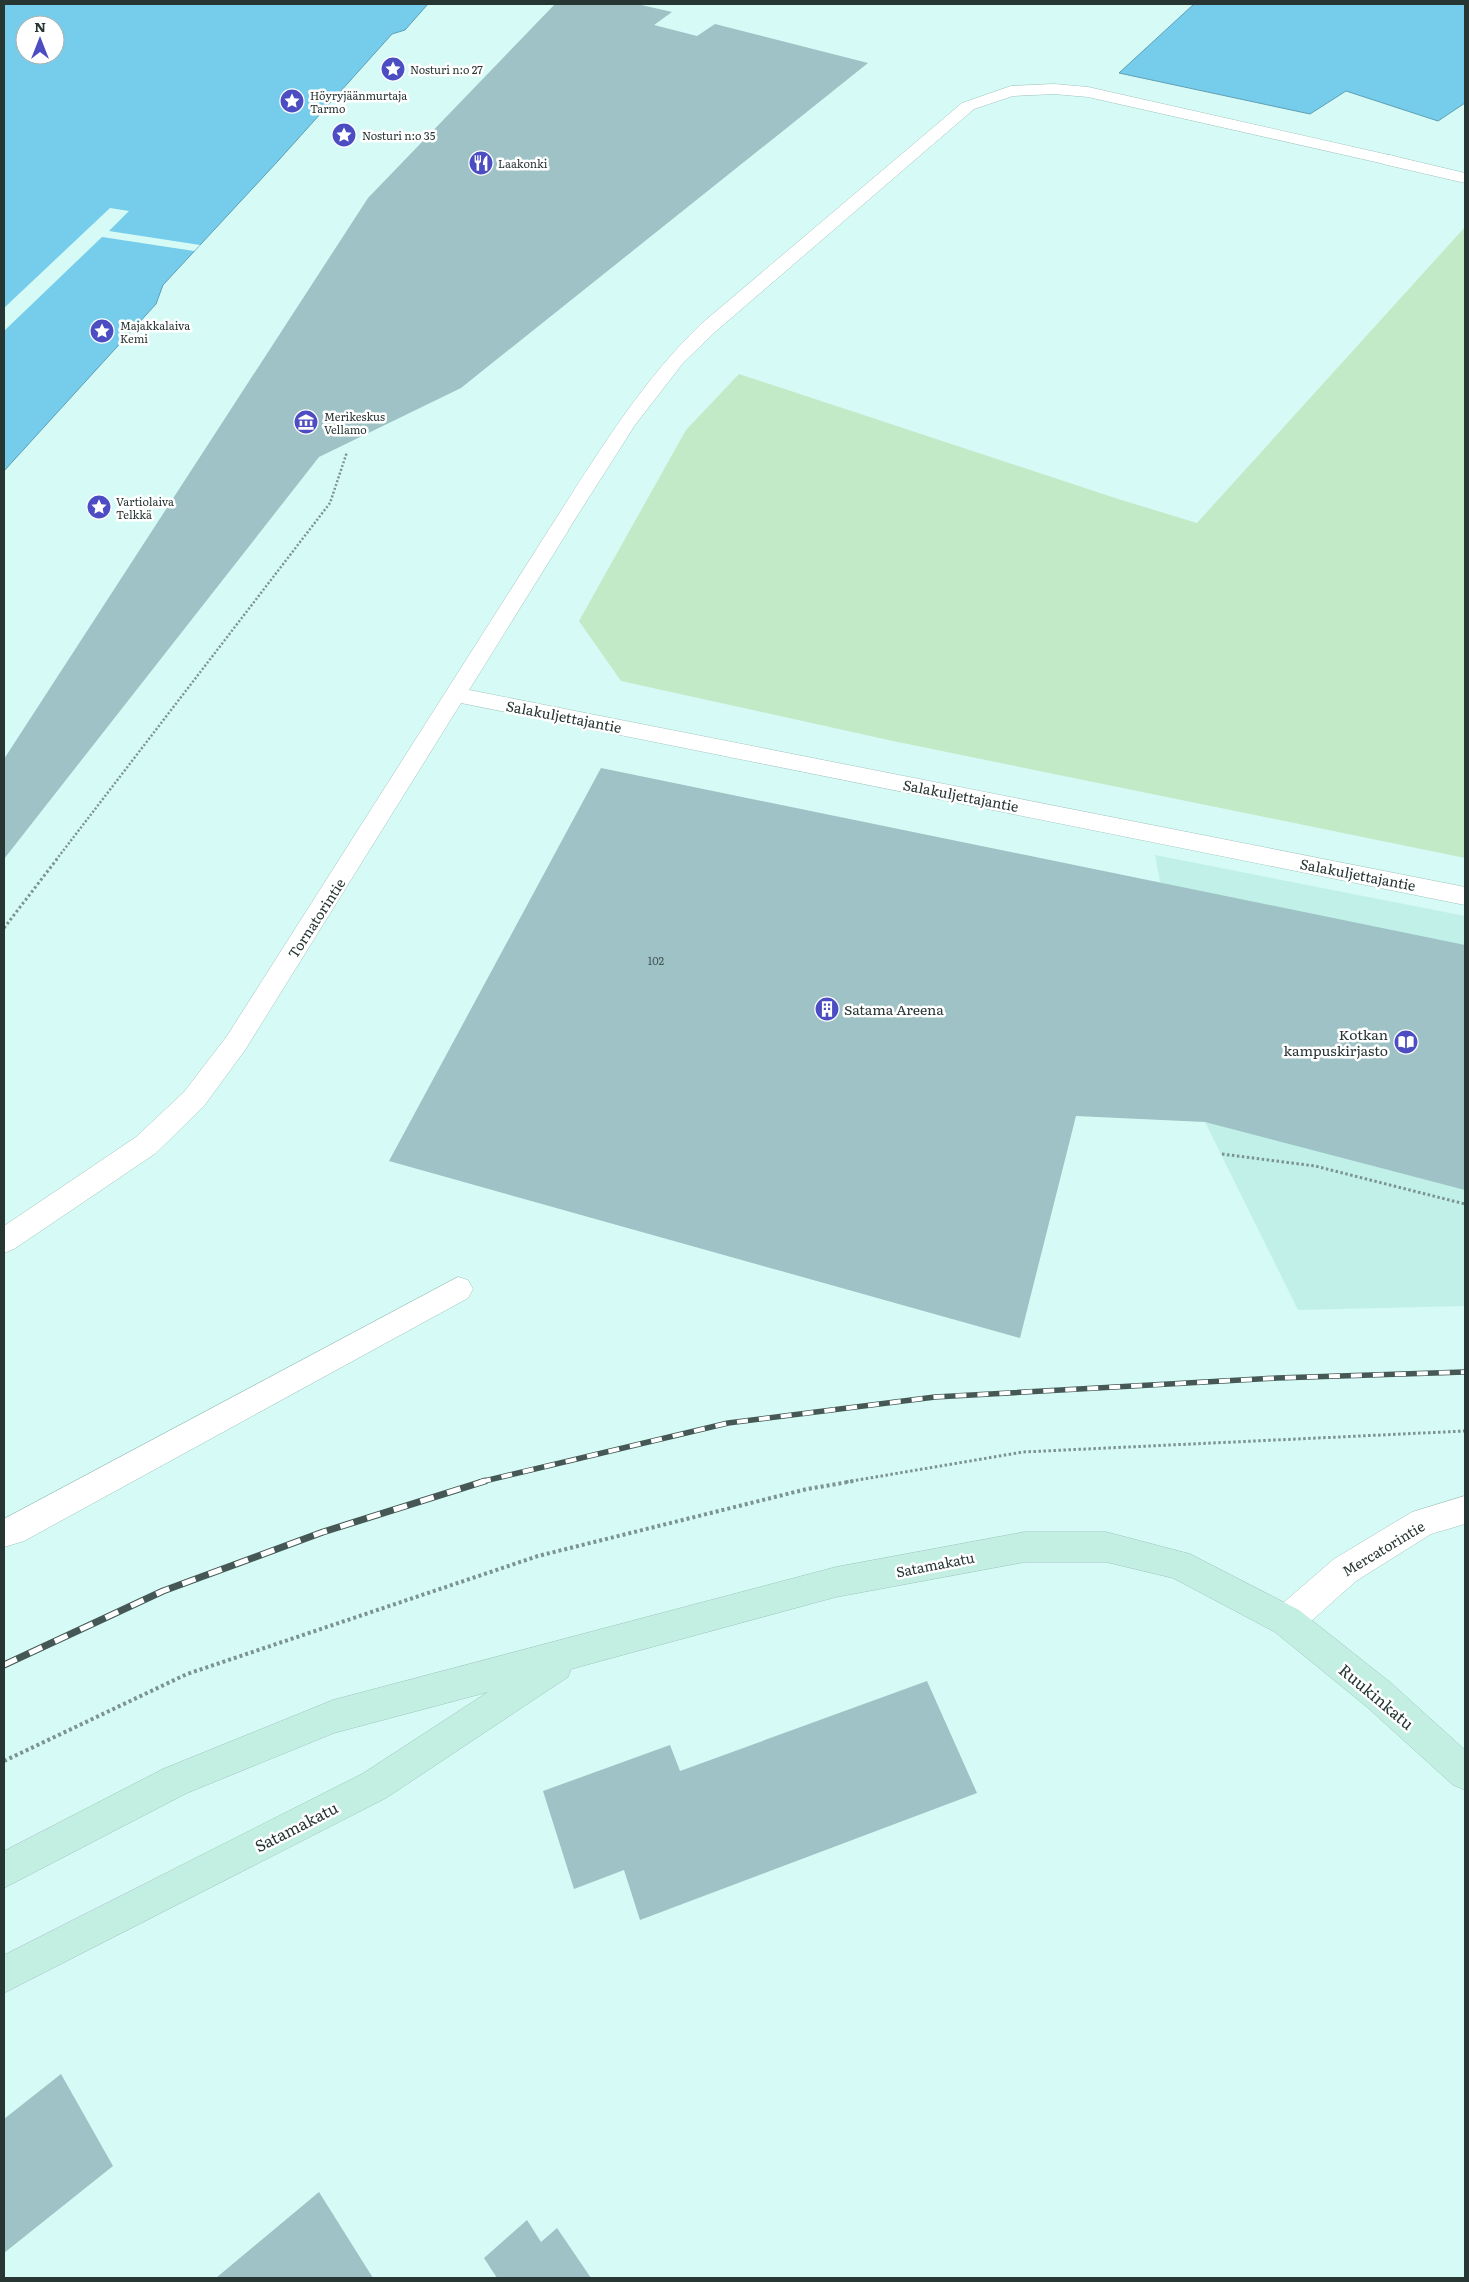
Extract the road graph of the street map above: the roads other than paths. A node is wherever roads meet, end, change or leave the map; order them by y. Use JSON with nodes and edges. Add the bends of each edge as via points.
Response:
{"nodes":[{"id":1,"x":1465,"y":178,"type":"edge"},
{"id":2,"x":456,"y":695,"type":"junction"},
{"id":3,"x":1465,"y":896,"type":"edge"},
{"id":4,"x":4,"y":1241,"type":"edge"},
{"id":5,"x":458,"y":1289,"type":"dead end"},
{"id":6,"x":1465,"y":1510,"type":"edge"},
{"id":7,"x":4,"y":1533,"type":"edge"},
{"id":8,"x":1287,"y":1621,"type":"junction"},
{"id":9,"x":576,"y":1653,"type":"junction"},
{"id":10,"x":1465,"y":1773,"type":"edge"},
{"id":11,"x":4,"y":1870,"type":"edge"},
{"id":12,"x":4,"y":1976,"type":"edge"}],
"edges":[{"from":1,"to":2,"type":"street","name":"Tornatorintie","via":[[1088,92],[1054,89],[1011,91],[968,106],[676,359],[627,423]]},
{"from":2,"to":3,"type":"street","name":"Salakuljettajantie"},
{"from":2,"to":4,"type":"street","name":"Tornatorintie","via":[[236,1043],[194,1098],[146,1145]]},
{"from":5,"to":7,"type":"street"},
{"from":6,"to":8,"type":"street","name":"Mercatorintie","via":[[1423,1522],[1344,1570]]},
{"from":8,"to":9,"type":"street","name":"Satamakatu","via":[[1179,1566],[1106,1547],[1025,1547],[836,1582]]},
{"from":8,"to":10,"type":"street","name":"Ruukinkatu","via":[[1379,1695]]},
{"from":9,"to":11,"type":"street","name":"Satamakatu","via":[[333,1717],[175,1781]]},
{"from":9,"to":12,"type":"street","name":"Satamakatu","via":[[374,1786]]}]}
